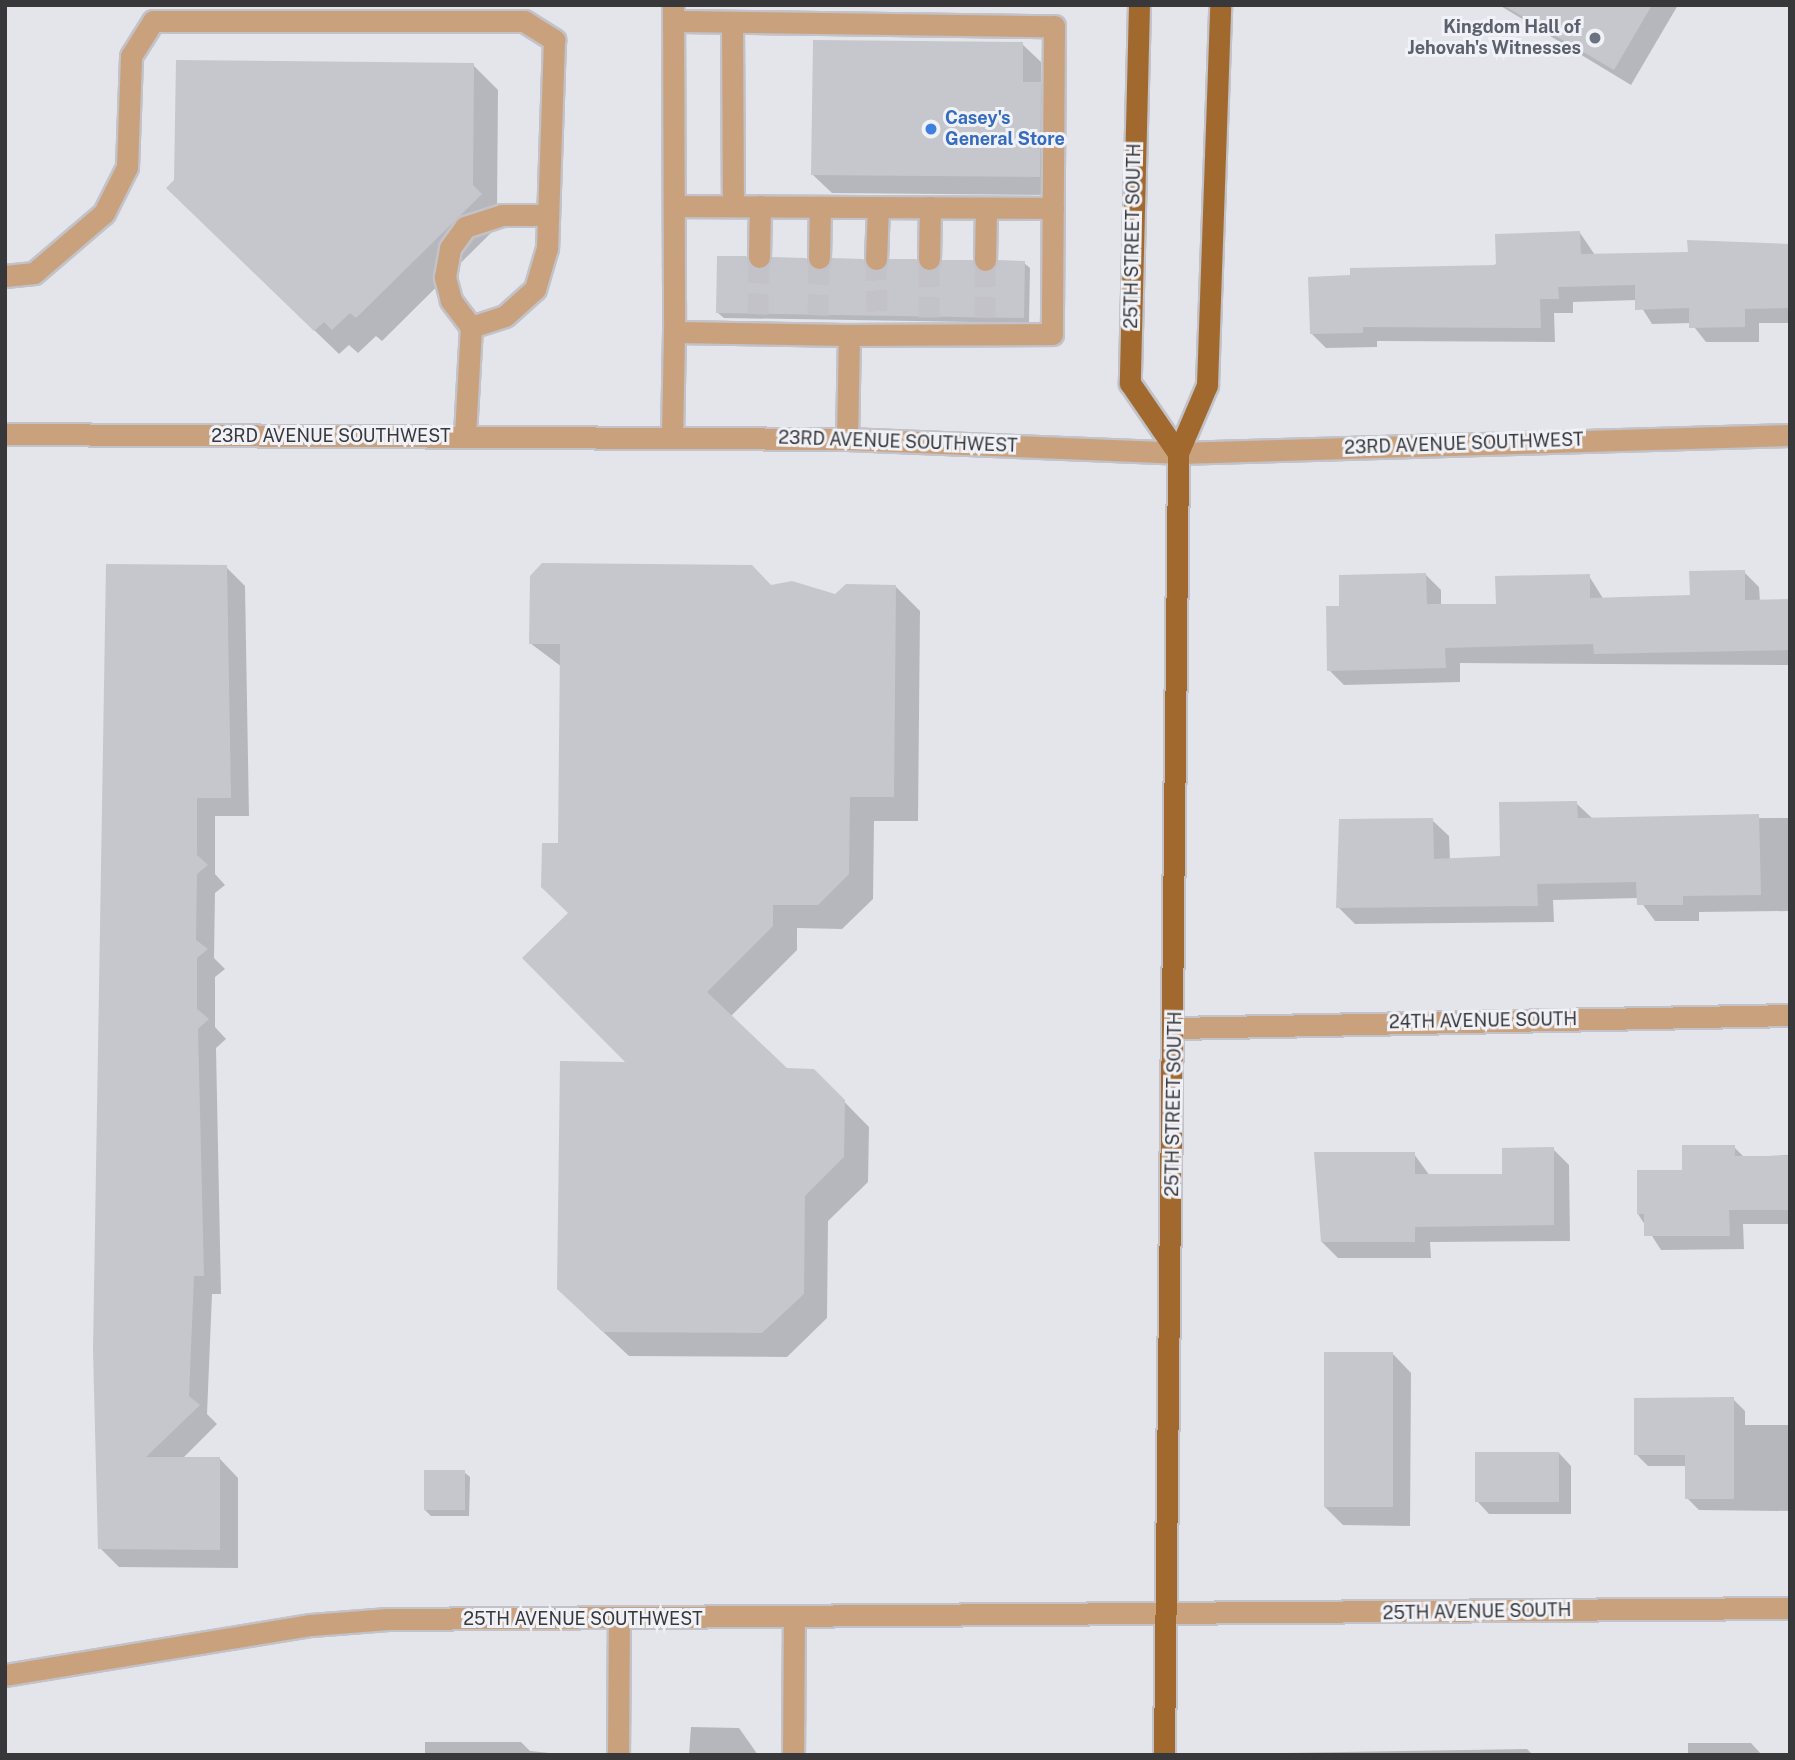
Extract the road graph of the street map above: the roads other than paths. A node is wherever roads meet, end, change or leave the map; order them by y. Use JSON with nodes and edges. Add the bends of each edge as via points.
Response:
{"nodes":[{"id":1,"x":1139,"y":5,"type":"edge"},
{"id":2,"x":1220,"y":5,"type":"edge"},
{"id":3,"x":673,"y":13,"type":"edge"},
{"id":4,"x":732,"y":22,"type":"junction"},
{"id":5,"x":675,"y":206,"type":"junction"},
{"id":6,"x":733,"y":206,"type":"junction"},
{"id":7,"x":760,"y":206,"type":"junction"},
{"id":8,"x":820,"y":207,"type":"junction"},
{"id":9,"x":878,"y":207,"type":"junction"},
{"id":10,"x":930,"y":207,"type":"junction"},
{"id":11,"x":986,"y":208,"type":"junction"},
{"id":12,"x":1053,"y":208,"type":"junction"},
{"id":13,"x":546,"y":215,"type":"junction"},
{"id":14,"x":759,"y":257,"type":"tunnel mouth"},
{"id":15,"x":819,"y":258,"type":"tunnel mouth"},
{"id":16,"x":876,"y":259,"type":"tunnel mouth"},
{"id":17,"x":929,"y":259,"type":"tunnel mouth"},
{"id":18,"x":985,"y":260,"type":"tunnel mouth"},
{"id":19,"x":5,"y":276,"type":"edge"},
{"id":20,"x":471,"y":327,"type":"junction"},
{"id":21,"x":674,"y":332,"type":"junction"},
{"id":22,"x":849,"y":335,"type":"junction"},
{"id":23,"x":5,"y":434,"type":"edge"},
{"id":24,"x":1790,"y":435,"type":"edge"},
{"id":25,"x":465,"y":436,"type":"junction"},
{"id":26,"x":672,"y":437,"type":"junction"},
{"id":27,"x":847,"y":439,"type":"junction"},
{"id":28,"x":1178,"y":453,"type":"junction"},
{"id":29,"x":1790,"y":1015,"type":"edge"},
{"id":30,"x":1176,"y":1028,"type":"junction"},
{"id":31,"x":1790,"y":1608,"type":"edge"},
{"id":32,"x":1165,"y":1615,"type":"junction"},
{"id":33,"x":619,"y":1619,"type":"junction"},
{"id":34,"x":794,"y":1619,"type":"junction"},
{"id":35,"x":5,"y":1675,"type":"edge"},
{"id":36,"x":618,"y":1755,"type":"edge"},
{"id":37,"x":793,"y":1755,"type":"edge"},
{"id":38,"x":1164,"y":1755,"type":"edge"}],
"edges":[{"from":1,"to":28,"type":"main road","name":"25TH STREET SOUTH","via":[[1130,383]]},
{"from":2,"to":28,"type":"main road","name":"25TH STREET SOUTH","via":[[1207,385]]},
{"from":3,"to":4,"type":"street"},
{"from":3,"to":5,"type":"street"},
{"from":4,"to":6,"type":"street"},
{"from":4,"to":12,"type":"street","via":[[1054,26]]},
{"from":5,"to":6,"type":"street"},
{"from":5,"to":21,"type":"street"},
{"from":6,"to":7,"type":"street"},
{"from":7,"to":8,"type":"street"},
{"from":7,"to":14,"type":"street"},
{"from":8,"to":9,"type":"street"},
{"from":8,"to":15,"type":"street"},
{"from":9,"to":10,"type":"street"},
{"from":9,"to":16,"type":"street"},
{"from":10,"to":11,"type":"street"},
{"from":10,"to":17,"type":"street"},
{"from":11,"to":12,"type":"street"},
{"from":11,"to":18,"type":"street"},
{"from":12,"to":22,"type":"street","via":[[1052,334],[984,326],[877,326]]},
{"from":13,"to":19,"type":"street","via":[[554,40],[524,21],[153,21],[131,56],[127,167],[104,213],[34,273]]},
{"from":13,"to":20,"type":"street","via":[[547,248],[535,289],[505,316]]},
{"from":13,"to":20,"type":"street","via":[[502,215],[465,226],[450,248],[445,277],[451,300]]},
{"from":20,"to":25,"type":"street"},
{"from":21,"to":22,"type":"street","via":[[818,324]]},
{"from":21,"to":26,"type":"street"},
{"from":22,"to":27,"type":"street"},
{"from":23,"to":25,"type":"street","name":"23RD AVENUE SOUTHWEST"},
{"from":24,"to":28,"type":"street","name":"23RD AVENUE SOUTHWEST"},
{"from":25,"to":26,"type":"street","name":"23RD AVENUE SOUTHWEST"},
{"from":26,"to":27,"type":"street","name":"23RD AVENUE SOUTHWEST"},
{"from":27,"to":28,"type":"street","name":"23RD AVENUE SOUTHWEST"},
{"from":28,"to":30,"type":"main road","name":"25TH STREET SOUTH"},
{"from":29,"to":30,"type":"street","name":"24TH AVENUE SOUTH"},
{"from":30,"to":32,"type":"main road","name":"25TH STREET SOUTH"},
{"from":31,"to":32,"type":"street","name":"25TH AVENUE SOUTH"},
{"from":32,"to":34,"type":"street","name":"25TH AVENUE SOUTHWEST"},
{"from":32,"to":38,"type":"main road","name":"25TH STREET SOUTH"},
{"from":33,"to":34,"type":"street","name":"25TH AVENUE SOUTHWEST"},
{"from":33,"to":35,"type":"street","name":"25TH AVENUE SOUTHWEST","via":[[311,1625]]},
{"from":33,"to":36,"type":"street"},
{"from":34,"to":37,"type":"street"}]}
